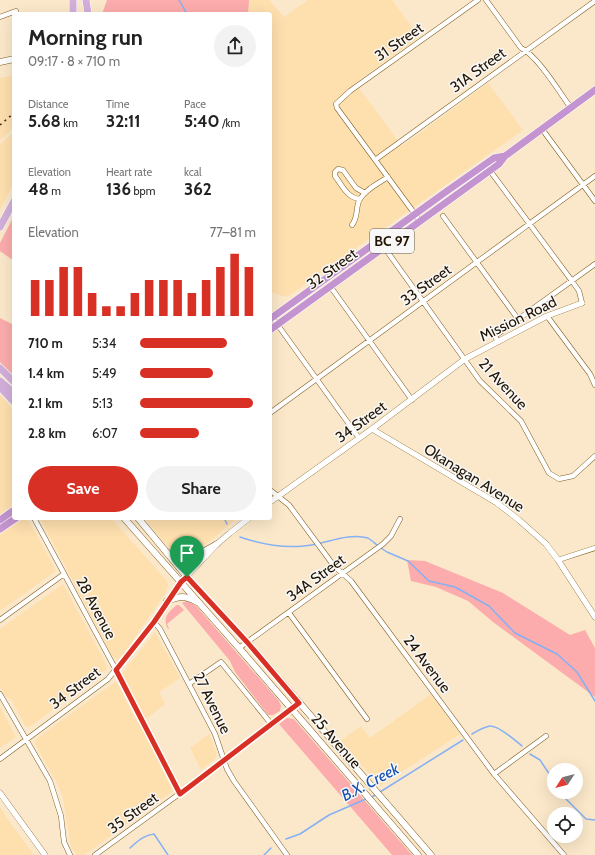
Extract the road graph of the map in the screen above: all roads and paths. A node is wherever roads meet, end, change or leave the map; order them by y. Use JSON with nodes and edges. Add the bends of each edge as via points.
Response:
{"nodes":[{"id":1,"x":73,"y":0,"type":"edge"},
{"id":2,"x":86,"y":0,"type":"edge"},
{"id":3,"x":478,"y":0,"type":"edge"},
{"id":4,"x":486,"y":0,"type":"edge"},
{"id":5,"x":595,"y":0,"type":"edge"},
{"id":6,"x":12,"y":12,"type":"edge"},
{"id":7,"x":73,"y":12,"type":"edge"},
{"id":8,"x":88,"y":12,"type":"edge"},
{"id":9,"x":0,"y":17,"type":"edge"},
{"id":10,"x":526,"y":50,"type":"junction"},
{"id":11,"x":12,"y":60,"type":"edge"},
{"id":12,"x":0,"y":62,"type":"edge"},
{"id":13,"x":595,"y":90,"type":"edge"},
{"id":14,"x":571,"y":108,"type":"junction"},
{"id":15,"x":542,"y":129,"type":"junction"},
{"id":16,"x":375,"y":160,"type":"junction"},
{"id":17,"x":488,"y":167,"type":"junction"},
{"id":18,"x":595,"y":176,"type":"edge"},
{"id":19,"x":388,"y":177,"type":"junction"},
{"id":20,"x":583,"y":185,"type":"junction"},
{"id":21,"x":365,"y":193,"type":"junction"},
{"id":22,"x":360,"y":199,"type":"junction"},
{"id":23,"x":595,"y":202,"type":"edge"},
{"id":24,"x":12,"y":205,"type":"edge"},
{"id":25,"x":415,"y":214,"type":"junction"},
{"id":26,"x":444,"y":216,"type":"dead end"},
{"id":27,"x":420,"y":221,"type":"junction"},
{"id":28,"x":529,"y":224,"type":"junction"},
{"id":29,"x":352,"y":225,"type":"dead end"},
{"id":30,"x":0,"y":227,"type":"edge"},
{"id":31,"x":384,"y":247,"type":"junction"},
{"id":32,"x":477,"y":262,"type":"junction"},
{"id":33,"x":595,"y":264,"type":"edge"},
{"id":34,"x":572,"y":281,"type":"junction"},
{"id":35,"x":330,"y":286,"type":"junction"},
{"id":36,"x":422,"y":302,"type":"junction"},
{"id":37,"x":582,"y":303,"type":"joint"},
{"id":38,"x":547,"y":316,"type":"junction"},
{"id":39,"x":272,"y":317,"type":"edge"},
{"id":40,"x":272,"y":319,"type":"edge"},
{"id":41,"x":518,"y":319,"type":"junction"},
{"id":42,"x":278,"y":325,"type":"junction"},
{"id":43,"x":272,"y":329,"type":"edge"},
{"id":44,"x":370,"y":341,"type":"junction"},
{"id":45,"x":498,"y":342,"type":"junction"},
{"id":46,"x":465,"y":359,"type":"junction"},
{"id":47,"x":2,"y":370,"type":"edge"},
{"id":48,"x":12,"y":373,"type":"edge"},
{"id":49,"x":317,"y":379,"type":"junction"},
{"id":50,"x":12,"y":380,"type":"edge"},
{"id":51,"x":0,"y":381,"type":"edge"},
{"id":52,"x":595,"y":385,"type":"edge"},
{"id":53,"x":0,"y":387,"type":"edge"},
{"id":54,"x":7,"y":394,"type":"edge"},
{"id":55,"x":412,"y":400,"type":"junction"},
{"id":56,"x":272,"y":412,"type":"edge"},
{"id":57,"x":372,"y":429,"type":"junction"},
{"id":58,"x":359,"y":438,"type":"junction"},
{"id":59,"x":595,"y":456,"type":"edge"},
{"id":60,"x":272,"y":492,"type":"edge"},
{"id":61,"x":278,"y":496,"type":"junction"},
{"id":62,"x":272,"y":500,"type":"edge"},
{"id":63,"x":12,"y":511,"type":"edge"},
{"id":64,"x":400,"y":519,"type":"dead end"},
{"id":65,"x":0,"y":520,"type":"edge"},
{"id":66,"x":13,"y":520,"type":"edge"},
{"id":67,"x":35,"y":520,"type":"edge"},
{"id":68,"x":126,"y":520,"type":"edge"},
{"id":69,"x":140,"y":520,"type":"edge"},
{"id":70,"x":246,"y":520,"type":"edge"},
{"id":71,"x":0,"y":529,"type":"edge"},
{"id":72,"x":217,"y":544,"type":"junction"},
{"id":73,"x":595,"y":548,"type":"edge"},
{"id":74,"x":558,"y":560,"type":"junction"},
{"id":75,"x":174,"y":561,"type":"junction"},
{"id":76,"x":343,"y":573,"type":"junction"},
{"id":77,"x":64,"y":574,"type":"junction"},
{"id":78,"x":187,"y":577,"type":"junction"},
{"id":79,"x":181,"y":582,"type":"junction"},
{"id":80,"x":167,"y":601,"type":"junction"},
{"id":81,"x":200,"y":604,"type":"junction"},
{"id":82,"x":289,"y":613,"type":"junction"},
{"id":83,"x":595,"y":617,"type":"edge"},
{"id":84,"x":0,"y":620,"type":"edge"},
{"id":85,"x":154,"y":622,"type":"junction"},
{"id":86,"x":247,"y":642,"type":"junction"},
{"id":87,"x":239,"y":648,"type":"junction"},
{"id":88,"x":116,"y":670,"type":"junction"},
{"id":89,"x":189,"y":684,"type":"junction"},
{"id":90,"x":0,"y":694,"type":"edge"},
{"id":91,"x":299,"y":703,"type":"junction"},
{"id":92,"x":291,"y":708,"type":"junction"},
{"id":93,"x":367,"y":718,"type":"dead end"},
{"id":94,"x":272,"y":725,"type":"junction"},
{"id":95,"x":546,"y":736,"type":"dead end"},
{"id":96,"x":25,"y":740,"type":"junction"},
{"id":97,"x":0,"y":759,"type":"edge"},
{"id":98,"x":224,"y":760,"type":"junction"},
{"id":99,"x":494,"y":774,"type":"junction"},
{"id":100,"x":0,"y":793,"type":"edge"},
{"id":101,"x":180,"y":794,"type":"junction"},
{"id":102,"x":45,"y":855,"type":"edge"},
{"id":103,"x":70,"y":855,"type":"edge"},
{"id":104,"x":95,"y":855,"type":"edge"},
{"id":105,"x":287,"y":855,"type":"edge"},
{"id":106,"x":418,"y":855,"type":"edge"},
{"id":107,"x":431,"y":855,"type":"edge"},
{"id":108,"x":564,"y":855,"type":"edge"}],
"edges":[{"from":1,"to":7,"type":"main road"},
{"from":2,"to":8,"type":"main road"},
{"from":3,"to":16,"type":"street","name":"31 Street","via":[[350,91],[336,104]]},
{"from":4,"to":10,"type":"street","via":[[521,48]]},
{"from":5,"to":10,"type":"street","name":"31A Street"},
{"from":6,"to":9,"type":"street"},
{"from":10,"to":14,"type":"street"},
{"from":10,"to":16,"type":"street","name":"31A Street"},
{"from":11,"to":12,"type":"main road"},
{"from":13,"to":14,"type":"highway","name":"32 Street","number":"BC 97"},
{"from":14,"to":15,"type":"highway","name":"32 Street","number":"BC 97"},
{"from":15,"to":17,"type":"highway","name":"32 Street","number":"BC 97","via":[[505,156],[499,164]]},
{"from":15,"to":20,"type":"street"},
{"from":16,"to":19,"type":"street"},
{"from":17,"to":25,"type":"highway","name":"32 Street","number":"BC 97"},
{"from":17,"to":27,"type":"highway","name":"32 Street","number":"BC 97"},
{"from":17,"to":28,"type":"street"},
{"from":18,"to":20,"type":"street","name":"33 Street"},
{"from":19,"to":21,"type":"street"},
{"from":19,"to":25,"type":"street"},
{"from":20,"to":23,"type":"street"},
{"from":20,"to":28,"type":"street","name":"33 Street"},
{"from":21,"to":22,"type":"street"},
{"from":21,"to":22,"type":"street","via":[[356,188],[343,170],[338,169],[335,172],[335,176],[350,196]]},
{"from":22,"to":29,"type":"street","via":[[356,220]]},
{"from":24,"to":30,"type":"main road"},
{"from":25,"to":27,"type":"street"},
{"from":25,"to":39,"type":"highway","name":"32 Street","number":"BC 97"},
{"from":26,"to":32,"type":"street"},
{"from":27,"to":31,"type":"highway","name":"32 Street","number":"BC 97"},
{"from":28,"to":32,"type":"street","name":"33 Street"},
{"from":28,"to":34,"type":"street"},
{"from":31,"to":35,"type":"highway","name":"32 Street","number":"BC 97"},
{"from":31,"to":36,"type":"street","name":"21 Avenue"},
{"from":32,"to":36,"type":"street","name":"33 Street"},
{"from":32,"to":41,"type":"street"},
{"from":33,"to":34,"type":"street"},
{"from":34,"to":37,"type":"street","via":[[579,291]]},
{"from":34,"to":41,"type":"street"},
{"from":35,"to":42,"type":"highway","name":"32 Street","number":"BC 97"},
{"from":35,"to":44,"type":"street"},
{"from":36,"to":44,"type":"street","name":"33 Street"},
{"from":36,"to":46,"type":"street","name":"21 Avenue"},
{"from":37,"to":38,"type":"street","name":"Mission Road"},
{"from":38,"to":45,"type":"street","name":"Mission Road"},
{"from":38,"to":52,"type":"street","via":[[590,374]]},
{"from":40,"to":42,"type":"street"},
{"from":41,"to":45,"type":"street","via":[[495,336]]},
{"from":42,"to":43,"type":"highway","name":"32 Street","number":"BC 97"},
{"from":42,"to":49,"type":"street"},
{"from":44,"to":49,"type":"street","name":"33 Street"},
{"from":44,"to":55,"type":"street"},
{"from":45,"to":46,"type":"street","name":"Mission Road"},
{"from":46,"to":55,"type":"street","name":"34 Street"},
{"from":46,"to":59,"type":"street","name":"21 Avenue","via":[[480,381],[521,421],[549,473],[559,479],[573,476]]},
{"from":47,"to":48,"type":"main road"},
{"from":47,"to":50,"type":"main road"},
{"from":49,"to":56,"type":"street","name":"33 Street"},
{"from":49,"to":58,"type":"street"},
{"from":51,"to":54,"type":"main road"},
{"from":53,"to":54,"type":"main road"},
{"from":55,"to":57,"type":"street","name":"34 Street"},
{"from":57,"to":58,"type":"street","name":"34 Street"},
{"from":57,"to":74,"type":"street","name":"Okanagan Avenue","via":[[501,506],[546,544]]},
{"from":58,"to":61,"type":"street","name":"34 Street"},
{"from":60,"to":61,"type":"street","name":"24 Avenue"},
{"from":61,"to":62,"type":"street","name":"34 Street"},
{"from":61,"to":76,"type":"street","name":"24 Avenue","via":[[289,505],[334,566]]},
{"from":63,"to":65,"type":"highway"},
{"from":64,"to":76,"type":"street","name":"34A Street","via":[[391,536],[383,544]]},
{"from":66,"to":71,"type":"highway"},
{"from":67,"to":77,"type":"street","name":"28 Avenue"},
{"from":68,"to":79,"type":"main road","name":"25 Avenue"},
{"from":69,"to":75,"type":"main road","name":"25 Avenue"},
{"from":70,"to":72,"type":"street","name":"34 Street"},
{"from":72,"to":75,"type":"main road","via":[[194,557]]},
{"from":72,"to":78,"type":"street","name":"34 Street"},
{"from":73,"to":74,"type":"street"},
{"from":74,"to":83,"type":"street","name":"Okanagan Avenue"},
{"from":75,"to":78,"type":"main road","name":"25 Avenue"},
{"from":76,"to":82,"type":"street","name":"34A Street"},
{"from":76,"to":99,"type":"street","name":"24 Avenue"},
{"from":77,"to":84,"type":"street"},
{"from":77,"to":88,"type":"street","name":"28 Avenue"},
{"from":78,"to":79,"type":"street","name":"34 Street"},
{"from":78,"to":86,"type":"main road","name":"25 Avenue"},
{"from":79,"to":80,"type":"street","name":"34 Street"},
{"from":79,"to":81,"type":"main road","name":"25 Avenue"},
{"from":80,"to":81,"type":"main road","via":[[188,597]]},
{"from":80,"to":85,"type":"street","name":"34 Street"},
{"from":81,"to":87,"type":"main road","name":"25 Avenue"},
{"from":82,"to":86,"type":"street","name":"34A Street"},
{"from":82,"to":93,"type":"street"},
{"from":85,"to":88,"type":"street","name":"34 Street"},
{"from":85,"to":89,"type":"street","name":"27 Avenue"},
{"from":86,"to":87,"type":"street","name":"34A Street"},
{"from":86,"to":91,"type":"main road","name":"25 Avenue"},
{"from":87,"to":92,"type":"main road","name":"25 Avenue"},
{"from":88,"to":96,"type":"street","name":"34 Street","via":[[103,684]]},
{"from":88,"to":101,"type":"street","name":"28 Avenue"},
{"from":89,"to":94,"type":"street","via":[[221,662]]},
{"from":89,"to":98,"type":"street","name":"27 Avenue","via":[[215,734]]},
{"from":90,"to":96,"type":"street"},
{"from":91,"to":92,"type":"street","name":"35 Street"},
{"from":91,"to":107,"type":"main road","name":"25 Avenue"},
{"from":92,"to":94,"type":"street","name":"35 Street"},
{"from":92,"to":106,"type":"main road","name":"25 Avenue"},
{"from":94,"to":98,"type":"street","name":"35 Street"},
{"from":95,"to":99,"type":"street"},
{"from":96,"to":97,"type":"street","name":"34 Street"},
{"from":96,"to":103,"type":"street","via":[[50,781],[61,816],[64,842]]},
{"from":98,"to":101,"type":"street","name":"35 Street"},
{"from":98,"to":105,"type":"street","name":"27 Avenue","via":[[234,781]]},
{"from":99,"to":108,"type":"street","name":"24 Avenue"},
{"from":100,"to":102,"type":"street"},
{"from":101,"to":104,"type":"street","name":"35 Street"}]}
